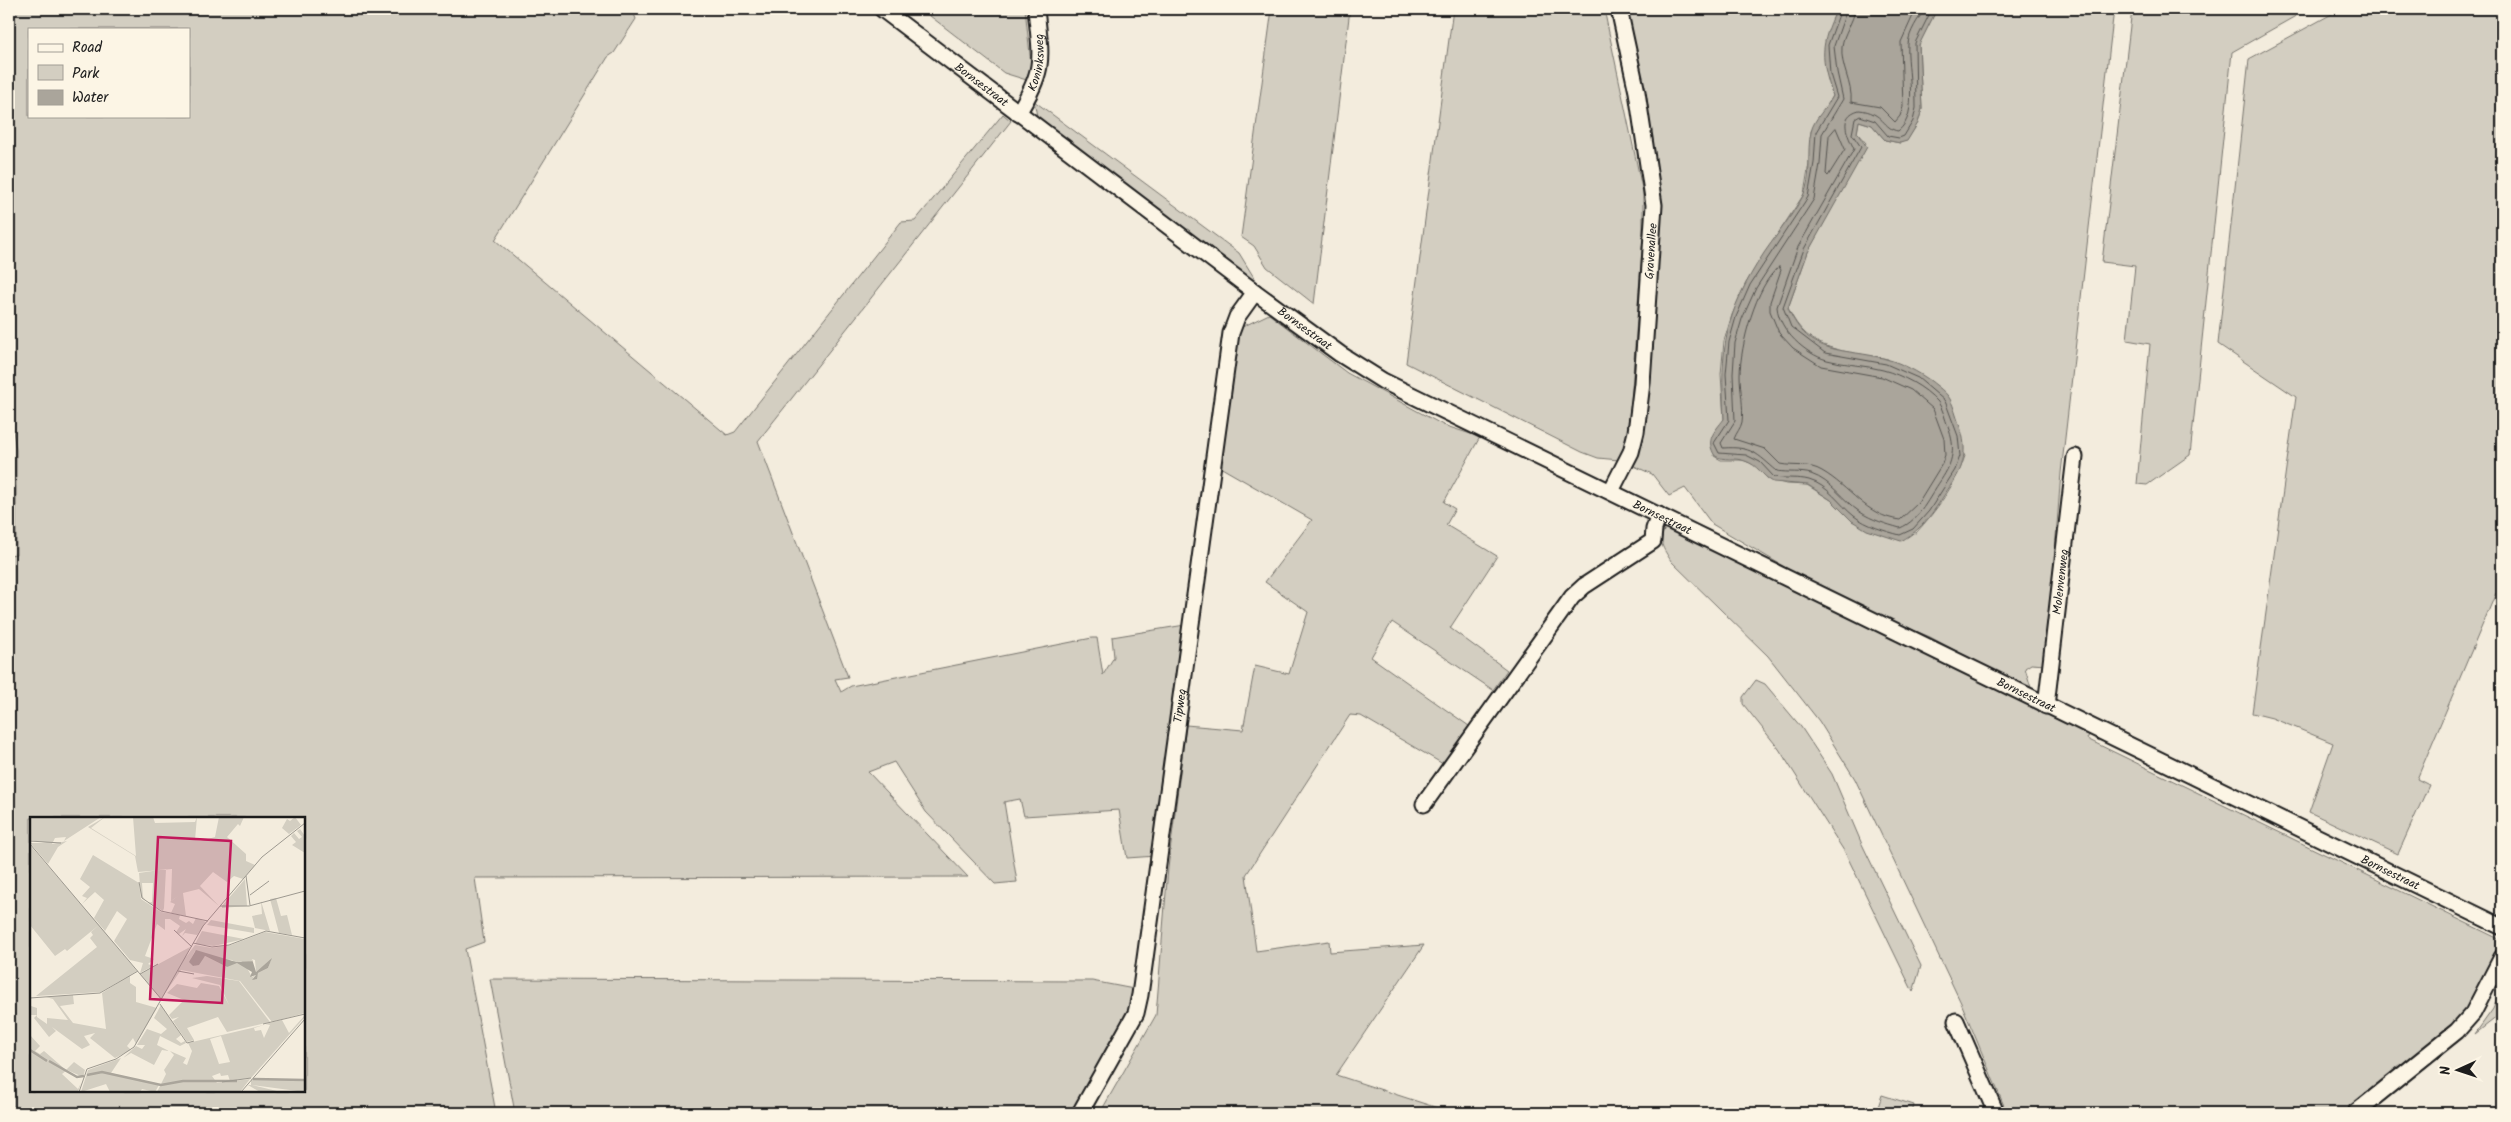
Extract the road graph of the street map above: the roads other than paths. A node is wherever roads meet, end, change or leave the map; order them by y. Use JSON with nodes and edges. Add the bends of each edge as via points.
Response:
{"nodes":[{"id":1,"x":882,"y":9,"type":"edge"},
{"id":2,"x":1036,"y":9,"type":"edge"},
{"id":3,"x":1619,"y":9,"type":"edge"},
{"id":4,"x":1018,"y":113,"type":"junction"},
{"id":5,"x":1254,"y":292,"type":"junction"},
{"id":6,"x":2075,"y":458,"type":"dead end"},
{"id":7,"x":1611,"y":491,"type":"junction"},
{"id":8,"x":1659,"y":515,"type":"junction"},
{"id":9,"x":2046,"y":706,"type":"junction"},
{"id":10,"x":1424,"y":804,"type":"dead end"},
{"id":11,"x":2502,"y":927,"type":"edge"},
{"id":12,"x":2502,"y":957,"type":"edge"},
{"id":13,"x":1956,"y":1022,"type":"dead end"},
{"id":14,"x":1080,"y":1113,"type":"edge"},
{"id":15,"x":1996,"y":1113,"type":"edge"},
{"id":16,"x":2355,"y":1113,"type":"edge"}],
"edges":[{"from":1,"to":4,"type":"street","name":"Bornsestraat"},
{"from":2,"to":4,"type":"street","name":"Koninksweg","via":[[1038,78]]},
{"from":3,"to":7,"type":"street","name":"Gravenallee","via":[[1637,92],[1654,205],[1636,432],[1631,452]]},
{"from":4,"to":5,"type":"street","name":"Bornsestraat"},
{"from":5,"to":7,"type":"street","name":"Bornsestraat","via":[[1382,380]]},
{"from":5,"to":14,"type":"street","name":"Tipweg","via":[[1237,317],[1231,333],[1140,995],[1136,1013]]},
{"from":6,"to":9,"type":"street","name":"Molenvenweg"},
{"from":7,"to":8,"type":"street","name":"Bornsestraat"},
{"from":8,"to":9,"type":"street","name":"Bornsestraat"},
{"from":8,"to":10,"type":"street","via":[[1653,541],[1572,597]]},
{"from":9,"to":11,"type":"street","name":"Bornsestraat"},
{"from":12,"to":16,"type":"street","via":[[2473,1013],[2457,1031]]},
{"from":13,"to":15,"type":"street"}]}
